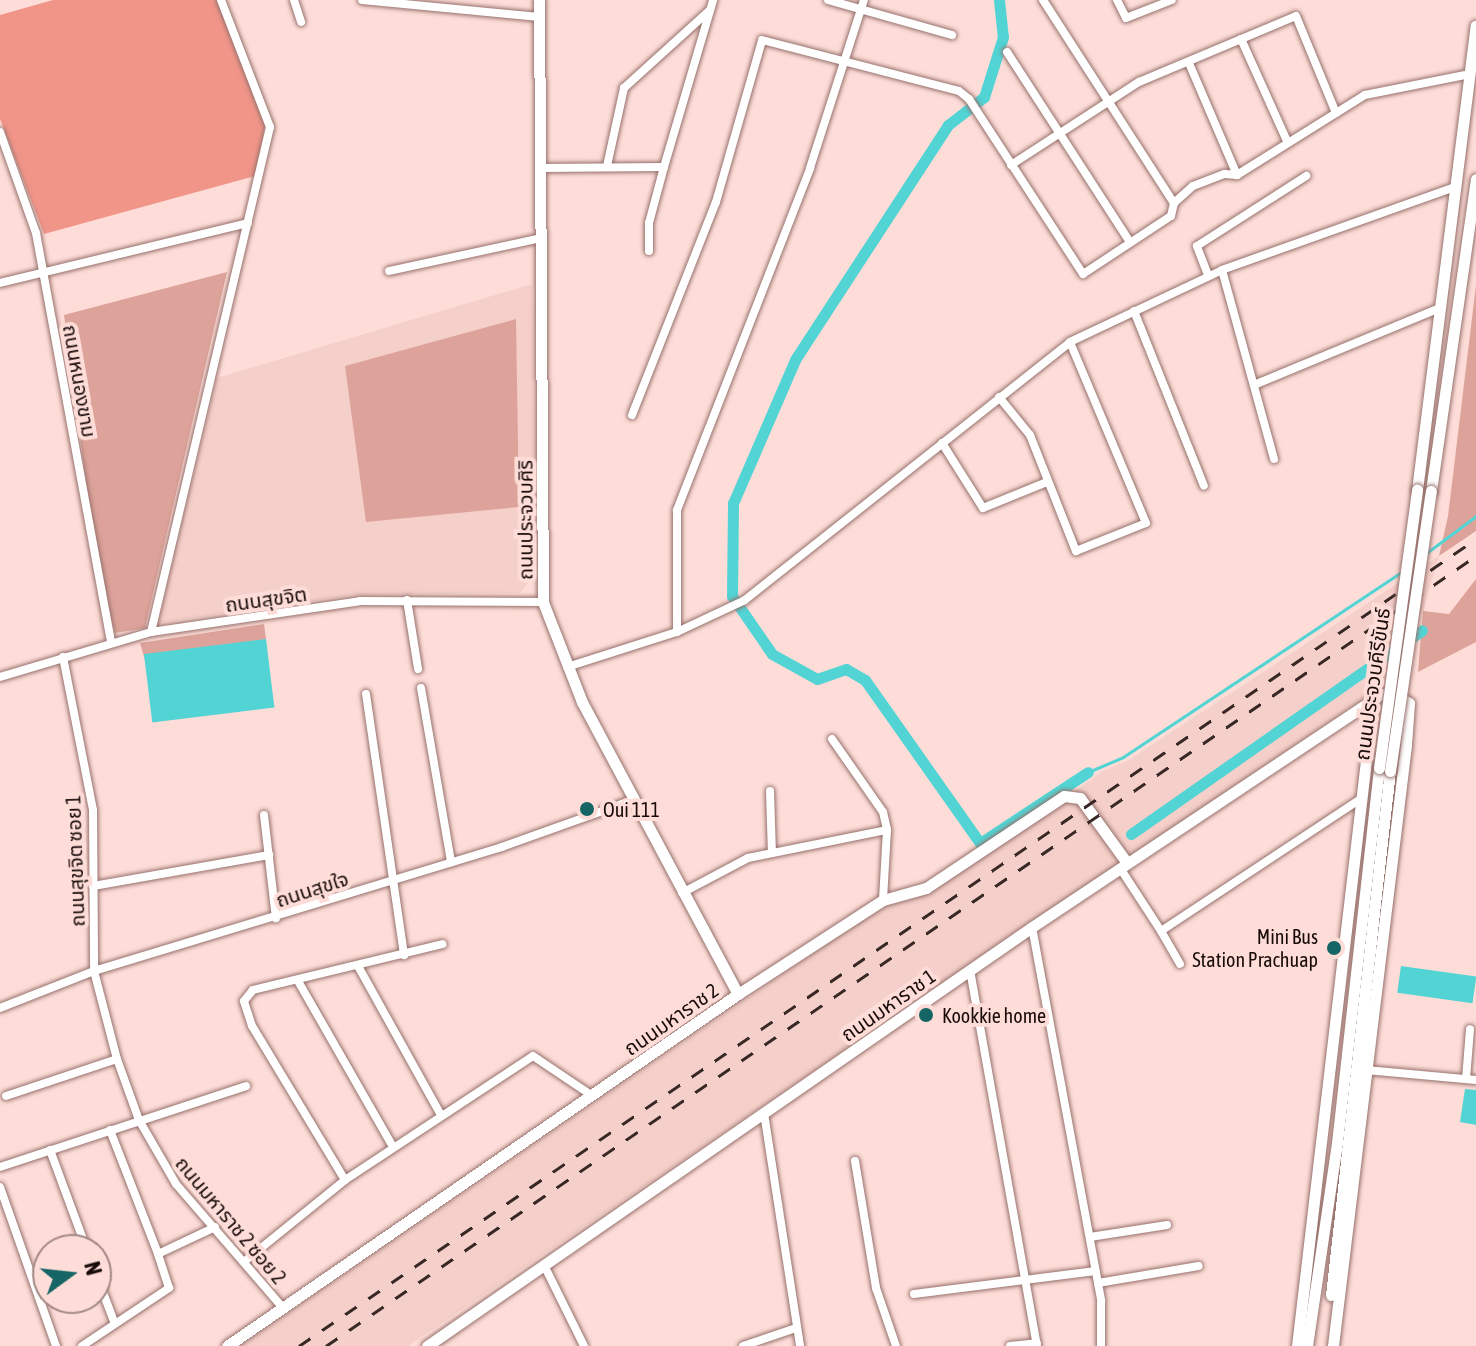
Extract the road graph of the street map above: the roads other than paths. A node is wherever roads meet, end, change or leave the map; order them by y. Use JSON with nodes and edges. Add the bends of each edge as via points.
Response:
{"nodes":[{"id":1,"x":221,"y":0,"type":"edge"},
{"id":2,"x":294,"y":0,"type":"edge"},
{"id":3,"x":539,"y":0,"type":"edge"},
{"id":4,"x":713,"y":0,"type":"edge"},
{"id":5,"x":828,"y":0,"type":"edge"},
{"id":6,"x":1043,"y":0,"type":"edge"},
{"id":7,"x":1117,"y":0,"type":"edge"},
{"id":8,"x":1172,"y":0,"type":"edge"},
{"id":9,"x":362,"y":1,"type":"edge"},
{"id":10,"x":862,"y":4,"type":"edge"},
{"id":11,"x":710,"y":11,"type":"junction"},
{"id":12,"x":539,"y":17,"type":"junction"},
{"id":13,"x":301,"y":22,"type":"dead end"},
{"id":14,"x":1476,"y":26,"type":"edge"},
{"id":15,"x":952,"y":35,"type":"dead end"},
{"id":16,"x":1241,"y":39,"type":"junction"},
{"id":17,"x":1007,"y":52,"type":"dead end"},
{"id":18,"x":846,"y":61,"type":"junction"},
{"id":19,"x":1189,"y":63,"type":"junction"},
{"id":20,"x":1470,"y":74,"type":"junction"},
{"id":21,"x":1111,"y":100,"type":"junction"},
{"id":22,"x":1336,"y":113,"type":"junction"},
{"id":23,"x":0,"y":132,"type":"edge"},
{"id":24,"x":1061,"y":132,"type":"junction"},
{"id":25,"x":1287,"y":141,"type":"junction"},
{"id":26,"x":1011,"y":165,"type":"junction"},
{"id":27,"x":607,"y":166,"type":"junction"},
{"id":28,"x":664,"y":167,"type":"junction"},
{"id":29,"x":541,"y":168,"type":"junction"},
{"id":30,"x":1237,"y":175,"type":"junction"},
{"id":31,"x":1306,"y":176,"type":"dead end"},
{"id":32,"x":1476,"y":179,"type":"edge"},
{"id":33,"x":1455,"y":187,"type":"junction"},
{"id":34,"x":1174,"y":203,"type":"junction"},
{"id":35,"x":248,"y":223,"type":"junction"},
{"id":36,"x":541,"y":238,"type":"junction"},
{"id":37,"x":1130,"y":242,"type":"junction"},
{"id":38,"x":649,"y":251,"type":"dead end"},
{"id":39,"x":1222,"y":270,"type":"junction"},
{"id":40,"x":389,"y":271,"type":"dead end"},
{"id":41,"x":44,"y":274,"type":"junction"},
{"id":42,"x":1208,"y":275,"type":"junction"},
{"id":43,"x":0,"y":283,"type":"edge"},
{"id":44,"x":1440,"y":308,"type":"junction"},
{"id":45,"x":1134,"y":311,"type":"junction"},
{"id":46,"x":1070,"y":342,"type":"junction"},
{"id":47,"x":1254,"y":385,"type":"junction"},
{"id":48,"x":999,"y":397,"type":"junction"},
{"id":49,"x":632,"y":415,"type":"dead end"},
{"id":50,"x":942,"y":443,"type":"junction"},
{"id":51,"x":1274,"y":459,"type":"dead end"},
{"id":52,"x":1047,"y":482,"type":"junction"},
{"id":53,"x":1204,"y":486,"type":"dead end"},
{"id":54,"x":407,"y":600,"type":"junction"},
{"id":55,"x":543,"y":602,"type":"junction"},
{"id":56,"x":151,"y":632,"type":"junction"},
{"id":57,"x":677,"y":632,"type":"junction"},
{"id":58,"x":111,"y":641,"type":"junction"},
{"id":59,"x":63,"y":657,"type":"junction"},
{"id":60,"x":567,"y":667,"type":"junction"},
{"id":61,"x":418,"y":669,"type":"dead end"},
{"id":62,"x":0,"y":677,"type":"edge"},
{"id":63,"x":421,"y":688,"type":"dead end"},
{"id":64,"x":366,"y":694,"type":"dead end"},
{"id":65,"x":1373,"y":701,"type":"junction"},
{"id":66,"x":832,"y":739,"type":"dead end"},
{"id":67,"x":1385,"y":770,"type":"junction"},
{"id":68,"x":770,"y":791,"type":"dead end"},
{"id":69,"x":1362,"y":798,"type":"junction"},
{"id":70,"x":633,"y":800,"type":"junction"},
{"id":71,"x":264,"y":815,"type":"dead end"},
{"id":72,"x":887,"y":830,"type":"junction"},
{"id":73,"x":772,"y":853,"type":"junction"},
{"id":74,"x":269,"y":855,"type":"junction"},
{"id":75,"x":451,"y":862,"type":"junction"},
{"id":76,"x":1124,"y":866,"type":"junction"},
{"id":77,"x":394,"y":880,"type":"junction"},
{"id":78,"x":93,"y":886,"type":"junction"},
{"id":79,"x":682,"y":893,"type":"junction"},
{"id":80,"x":883,"y":900,"type":"junction"},
{"id":81,"x":276,"y":918,"type":"junction"},
{"id":82,"x":1032,"y":927,"type":"junction"},
{"id":83,"x":1161,"y":931,"type":"junction"},
{"id":84,"x":443,"y":944,"type":"dead end"},
{"id":85,"x":404,"y":955,"type":"junction"},
{"id":86,"x":1180,"y":964,"type":"dead end"},
{"id":87,"x":358,"y":966,"type":"junction"},
{"id":88,"x":970,"y":970,"type":"junction"},
{"id":89,"x":94,"y":971,"type":"junction"},
{"id":90,"x":298,"y":981,"type":"junction"},
{"id":91,"x":738,"y":994,"type":"junction"},
{"id":92,"x":0,"y":1008,"type":"edge"},
{"id":93,"x":1470,"y":1029,"type":"dead end"},
{"id":94,"x":117,"y":1059,"type":"junction"},
{"id":95,"x":1366,"y":1070,"type":"junction"},
{"id":96,"x":1471,"y":1080,"type":"edge"},
{"id":97,"x":246,"y":1086,"type":"dead end"},
{"id":98,"x":591,"y":1095,"type":"junction"},
{"id":99,"x":6,"y":1096,"type":"dead end"},
{"id":100,"x":764,"y":1113,"type":"junction"},
{"id":101,"x":441,"y":1115,"type":"junction"},
{"id":102,"x":139,"y":1120,"type":"junction"},
{"id":103,"x":110,"y":1130,"type":"junction"},
{"id":104,"x":393,"y":1147,"type":"junction"},
{"id":105,"x":50,"y":1150,"type":"junction"},
{"id":106,"x":855,"y":1161,"type":"dead end"},
{"id":107,"x":0,"y":1167,"type":"edge"},
{"id":108,"x":345,"y":1180,"type":"junction"},
{"id":109,"x":0,"y":1187,"type":"edge"},
{"id":110,"x":1167,"y":1225,"type":"dead end"},
{"id":111,"x":215,"y":1227,"type":"junction"},
{"id":112,"x":81,"y":1234,"type":"edge"},
{"id":113,"x":1090,"y":1237,"type":"junction"},
{"id":114,"x":158,"y":1254,"type":"junction"},
{"id":115,"x":245,"y":1261,"type":"junction"},
{"id":116,"x":544,"y":1265,"type":"junction"},
{"id":117,"x":1199,"y":1266,"type":"dead end"},
{"id":118,"x":1096,"y":1271,"type":"junction"},
{"id":119,"x":1029,"y":1278,"type":"junction"},
{"id":120,"x":1098,"y":1283,"type":"junction"},
{"id":121,"x":914,"y":1294,"type":"dead end"},
{"id":122,"x":282,"y":1307,"type":"junction"},
{"id":123,"x":111,"y":1314,"type":"edge"},
{"id":124,"x":115,"y":1324,"type":"junction"},
{"id":125,"x":796,"y":1328,"type":"junction"},
{"id":126,"x":1037,"y":1345,"type":"edge"},
{"id":127,"x":56,"y":1346,"type":"edge"},
{"id":128,"x":82,"y":1346,"type":"edge"},
{"id":129,"x":227,"y":1346,"type":"edge"},
{"id":130,"x":427,"y":1346,"type":"edge"},
{"id":131,"x":584,"y":1346,"type":"edge"},
{"id":132,"x":743,"y":1346,"type":"edge"},
{"id":133,"x":800,"y":1346,"type":"edge"},
{"id":134,"x":896,"y":1346,"type":"edge"},
{"id":135,"x":1010,"y":1346,"type":"edge"},
{"id":136,"x":1101,"y":1346,"type":"edge"},
{"id":137,"x":1297,"y":1346,"type":"edge"},
{"id":138,"x":1307,"y":1346,"type":"edge"},
{"id":139,"x":1327,"y":1346,"type":"edge"},
{"id":140,"x":1333,"y":1346,"type":"edge"}],
"edges":[{"from":1,"to":35,"type":"street","via":[[270,127]]},
{"from":2,"to":13,"type":"street"},
{"from":3,"to":12,"type":"main road","name":"ถนนประจวบศิริ"},
{"from":4,"to":11,"type":"street"},
{"from":5,"to":10,"type":"street"},
{"from":6,"to":21,"type":"street"},
{"from":7,"to":8,"type":"street","via":[[1126,18]]},
{"from":9,"to":12,"type":"street"},
{"from":10,"to":15,"type":"street"},
{"from":10,"to":18,"type":"street"},
{"from":11,"to":27,"type":"street","via":[[624,88]]},
{"from":11,"to":28,"type":"street"},
{"from":12,"to":29,"type":"main road","name":"ถนนประจวบศิริ"},
{"from":14,"to":20,"type":"main road","name":"ถนนประจวบคีรีขันธ์"},
{"from":16,"to":19,"type":"street"},
{"from":16,"to":22,"type":"street","via":[[1296,16]]},
{"from":16,"to":25,"type":"street"},
{"from":17,"to":24,"type":"street"},
{"from":18,"to":26,"type":"street","via":[[959,91]]},
{"from":18,"to":49,"type":"street","via":[[762,40],[716,202]]},
{"from":18,"to":57,"type":"street","via":[[677,510]]},
{"from":19,"to":21,"type":"street"},
{"from":19,"to":30,"type":"street"},
{"from":20,"to":22,"type":"street","via":[[1365,95]]},
{"from":20,"to":33,"type":"main road","name":"ถนนประจวบคีรีขันธ์"},
{"from":21,"to":24,"type":"street"},
{"from":21,"to":34,"type":"street"},
{"from":22,"to":25,"type":"street"},
{"from":23,"to":41,"type":"street","name":"ถนนหนองขาม","via":[[36,233]]},
{"from":24,"to":26,"type":"street"},
{"from":24,"to":37,"type":"street"},
{"from":25,"to":30,"type":"street"},
{"from":26,"to":37,"type":"street","via":[[1083,274]]},
{"from":27,"to":28,"type":"street"},
{"from":27,"to":29,"type":"street"},
{"from":28,"to":38,"type":"street","via":[[649,223]]},
{"from":29,"to":36,"type":"main road","name":"ถนนประจวบศิริ"},
{"from":30,"to":34,"type":"street","via":[[1193,186]]},
{"from":31,"to":42,"type":"street","via":[[1197,246]]},
{"from":32,"to":67,"type":"main road","name":"ถนนประจวบคีรีขันธ์","bridge":true},
{"from":33,"to":39,"type":"street"},
{"from":33,"to":44,"type":"main road","name":"ถนนประจวบคีรีขันธ์"},
{"from":34,"to":37,"type":"street","via":[[1171,216]]},
{"from":35,"to":41,"type":"street"},
{"from":35,"to":56,"type":"street"},
{"from":36,"to":40,"type":"street"},
{"from":36,"to":55,"type":"main road","name":"ถนนประจวบศิริ"},
{"from":39,"to":42,"type":"street"},
{"from":39,"to":47,"type":"street"},
{"from":41,"to":43,"type":"street"},
{"from":41,"to":58,"type":"street","name":"ถนนหนองขาม"},
{"from":42,"to":45,"type":"street"},
{"from":44,"to":47,"type":"street"},
{"from":44,"to":67,"type":"main road","name":"ถนนประจวบคีรีขันธ์","bridge":true},
{"from":45,"to":46,"type":"street"},
{"from":45,"to":53,"type":"street"},
{"from":46,"to":48,"type":"street"},
{"from":46,"to":52,"type":"street","via":[[1146,523],[1076,551]]},
{"from":47,"to":51,"type":"street"},
{"from":48,"to":50,"type":"street"},
{"from":48,"to":52,"type":"street","via":[[1030,435]]},
{"from":50,"to":52,"type":"street","via":[[983,508]]},
{"from":50,"to":57,"type":"street","via":[[745,600]]},
{"from":54,"to":55,"type":"street","name":"ถนนสุขจิต"},
{"from":54,"to":56,"type":"street","name":"ถนนสุขจิต","via":[[360,601]]},
{"from":54,"to":61,"type":"street"},
{"from":55,"to":60,"type":"main road","name":"ถนนประจวบศิริ"},
{"from":56,"to":58,"type":"street","name":"ถนนสุขจิต"},
{"from":57,"to":60,"type":"street"},
{"from":58,"to":59,"type":"street","name":"ถนนสุขจิต"},
{"from":59,"to":62,"type":"street","name":"ถนนสุขจิต"},
{"from":59,"to":78,"type":"street","name":"ถนนสุขจิต ซอย 1","via":[[93,810]]},
{"from":60,"to":70,"type":"main road","name":"ถนนประจวบศิริ"},
{"from":63,"to":75,"type":"street"},
{"from":64,"to":77,"type":"street"},
{"from":65,"to":69,"type":"main road"},
{"from":65,"to":76,"type":"main road","name":"ถนนมหาราช 1"},
{"from":65,"to":95,"type":"main road","via":[[1393,693],[1409,703]]},
{"from":66,"to":72,"type":"street","via":[[883,812]]},
{"from":67,"to":138,"type":"main road","name":"ถนนประจวบคีรีขันธ์"},
{"from":67,"to":139,"type":"main road","name":"ถนนประจวบคีรีขันธ์"},
{"from":68,"to":73,"type":"street"},
{"from":69,"to":83,"type":"street"},
{"from":69,"to":137,"type":"main road"},
{"from":70,"to":75,"type":"street","name":"ถนนสุขใจ"},
{"from":70,"to":79,"type":"main road","name":"ถนนประจวบศิริ"},
{"from":71,"to":74,"type":"street"},
{"from":72,"to":73,"type":"street"},
{"from":72,"to":80,"type":"street"},
{"from":73,"to":79,"type":"street","via":[[748,858]]},
{"from":74,"to":78,"type":"street"},
{"from":74,"to":81,"type":"street"},
{"from":75,"to":77,"type":"street","name":"ถนนสุขใจ"},
{"from":76,"to":80,"type":"main road","name":"ถนนมหาราช 2","via":[[1080,798],[1069,793],[926,888]]},
{"from":76,"to":82,"type":"main road","name":"ถนนมหาราช 1"},
{"from":76,"to":83,"type":"street"},
{"from":77,"to":81,"type":"street","name":"ถนนสุขใจ"},
{"from":77,"to":85,"type":"street"},
{"from":78,"to":89,"type":"street","name":"ถนนสุขจิต ซอย 1"},
{"from":79,"to":91,"type":"main road","name":"ถนนประจวบศิริ"},
{"from":80,"to":91,"type":"main road","name":"ถนนมหาราช 2"},
{"from":81,"to":89,"type":"street","name":"ถนนสุขใจ"},
{"from":82,"to":88,"type":"main road","name":"ถนนมหาราช 1"},
{"from":82,"to":113,"type":"street"},
{"from":83,"to":86,"type":"street"},
{"from":84,"to":85,"type":"street"},
{"from":85,"to":87,"type":"street"},
{"from":87,"to":90,"type":"street"},
{"from":87,"to":101,"type":"street"},
{"from":88,"to":100,"type":"main road","name":"ถนนมหาราช 1"},
{"from":88,"to":119,"type":"street"},
{"from":89,"to":92,"type":"street","name":"ถนนสุขใจ"},
{"from":89,"to":94,"type":"street","name":"ถนนมหาราช 2 ซอย 2"},
{"from":90,"to":104,"type":"street"},
{"from":90,"to":108,"type":"street","via":[[253,990],[244,1001],[252,1026]]},
{"from":91,"to":98,"type":"main road","name":"ถนนมหาราช 2"},
{"from":93,"to":96,"type":"street"},
{"from":94,"to":99,"type":"street"},
{"from":94,"to":102,"type":"street","name":"ถนนมหาราช 2 ซอย 2"},
{"from":95,"to":96,"type":"street"},
{"from":95,"to":140,"type":"main road"},
{"from":97,"to":102,"type":"street"},
{"from":98,"to":101,"type":"street","via":[[533,1056]]},
{"from":98,"to":122,"type":"main road","name":"ถนนมหาราช 2"},
{"from":100,"to":116,"type":"main road","name":"ถนนมหาราช 1"},
{"from":100,"to":125,"type":"street"},
{"from":101,"to":104,"type":"street"},
{"from":102,"to":103,"type":"street"},
{"from":102,"to":111,"type":"street","name":"ถนนมหาราช 2 ซอย 2","via":[[176,1184]]},
{"from":103,"to":105,"type":"street"},
{"from":103,"to":114,"type":"street"},
{"from":104,"to":108,"type":"street"},
{"from":105,"to":107,"type":"street"},
{"from":105,"to":112,"type":"street"},
{"from":106,"to":134,"type":"street","via":[[876,1288]]},
{"from":108,"to":115,"type":"street"},
{"from":109,"to":127,"type":"street"},
{"from":110,"to":113,"type":"street"},
{"from":111,"to":114,"type":"street"},
{"from":111,"to":115,"type":"street","name":"ถนนมหาราช 2 ซอย 2"},
{"from":113,"to":118,"type":"street"},
{"from":114,"to":124,"type":"street","via":[[169,1288]]},
{"from":115,"to":122,"type":"street","name":"ถนนมหาราช 2 ซอย 2"},
{"from":116,"to":130,"type":"main road","name":"ถนนมหาราช 1"},
{"from":116,"to":131,"type":"street"},
{"from":117,"to":120,"type":"street"},
{"from":118,"to":119,"type":"street"},
{"from":118,"to":120,"type":"street"},
{"from":119,"to":121,"type":"street"},
{"from":119,"to":126,"type":"street"},
{"from":120,"to":136,"type":"street"},
{"from":122,"to":129,"type":"main road","name":"ถนนมหาราช 2"},
{"from":123,"to":124,"type":"street"},
{"from":124,"to":128,"type":"street"},
{"from":125,"to":132,"type":"street"},
{"from":125,"to":133,"type":"street"},
{"from":126,"to":135,"type":"street"}]}
